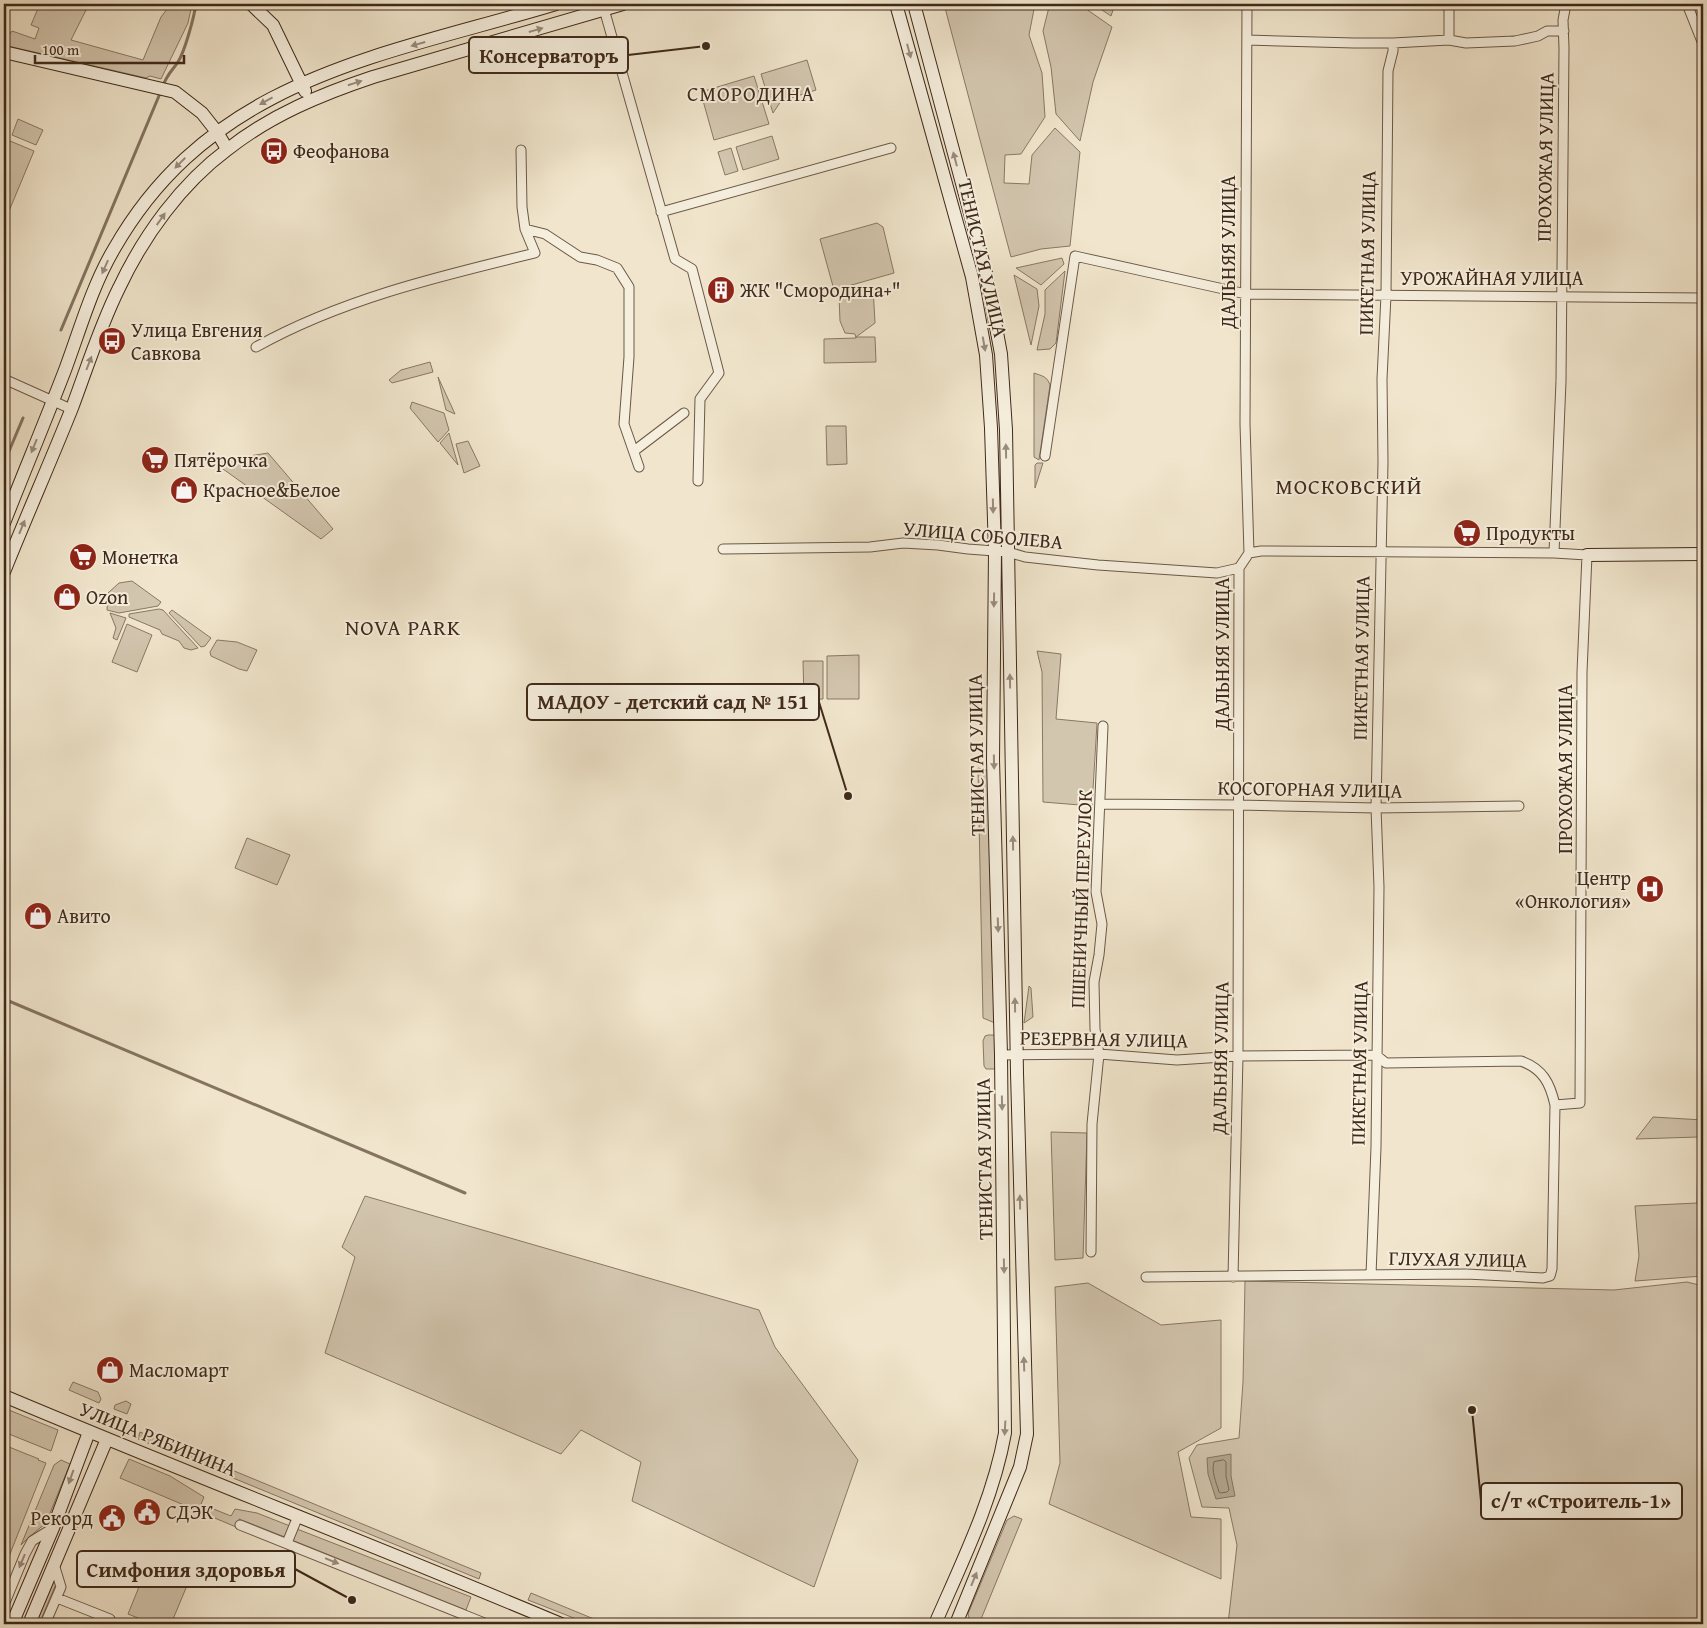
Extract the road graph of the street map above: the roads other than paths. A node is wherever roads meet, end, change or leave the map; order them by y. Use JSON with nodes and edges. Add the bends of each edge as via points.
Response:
{"nodes":[{"id":1,"x":251,"y":4,"type":"edge"},
{"id":2,"x":556,"y":4,"type":"edge"},
{"id":3,"x":623,"y":4,"type":"edge"},
{"id":4,"x":896,"y":4,"type":"edge"},
{"id":5,"x":914,"y":4,"type":"edge"},
{"id":6,"x":1247,"y":4,"type":"edge"},
{"id":7,"x":1449,"y":4,"type":"edge"},
{"id":8,"x":1566,"y":4,"type":"edge"},
{"id":9,"x":1686,"y":4,"type":"edge"},
{"id":10,"x":604,"y":9,"type":"junction"},
{"id":11,"x":1564,"y":30,"type":"junction"},
{"id":12,"x":1247,"y":40,"type":"junction"},
{"id":13,"x":1449,"y":40,"type":"junction"},
{"id":14,"x":1393,"y":43,"type":"junction"},
{"id":15,"x":1703,"y":44,"type":"edge"},
{"id":16,"x":4,"y":52,"type":"edge"},
{"id":17,"x":302,"y":83,"type":"junction"},
{"id":18,"x":310,"y":100,"type":"junction"},
{"id":19,"x":217,"y":132,"type":"junction"},
{"id":20,"x":891,"y":148,"type":"dead end"},
{"id":21,"x":227,"y":149,"type":"junction"},
{"id":22,"x":521,"y":150,"type":"dead end"},
{"id":23,"x":661,"y":212,"type":"junction"},
{"id":24,"x":525,"y":229,"type":"junction"},
{"id":25,"x":1246,"y":294,"type":"junction"},
{"id":26,"x":1386,"y":295,"type":"junction"},
{"id":27,"x":1562,"y":296,"type":"junction"},
{"id":28,"x":1703,"y":298,"type":"edge"},
{"id":29,"x":256,"y":347,"type":"dead end"},
{"id":30,"x":4,"y":379,"type":"edge"},
{"id":31,"x":52,"y":401,"type":"junction"},
{"id":32,"x":71,"y":409,"type":"junction"},
{"id":33,"x":684,"y":414,"type":"dead end"},
{"id":34,"x":634,"y":451,"type":"junction"},
{"id":35,"x":1045,"y":456,"type":"dead end"},
{"id":36,"x":639,"y":467,"type":"dead end"},
{"id":37,"x":698,"y":481,"type":"dead end"},
{"id":38,"x":4,"y":523,"type":"edge"},
{"id":39,"x":723,"y":549,"type":"dead end"},
{"id":40,"x":995,"y":551,"type":"junction"},
{"id":41,"x":1008,"y":552,"type":"junction"},
{"id":42,"x":1380,"y":552,"type":"junction"},
{"id":43,"x":1249,"y":553,"type":"junction"},
{"id":44,"x":1554,"y":553,"type":"junction"},
{"id":45,"x":1703,"y":554,"type":"edge"},
{"id":46,"x":1587,"y":555,"type":"junction"},
{"id":47,"x":1239,"y":568,"type":"junction"},
{"id":48,"x":4,"y":572,"type":"edge"},
{"id":49,"x":1103,"y":726,"type":"dead end"},
{"id":50,"x":1101,"y":804,"type":"junction"},
{"id":51,"x":1239,"y":805,"type":"junction"},
{"id":52,"x":1519,"y":806,"type":"dead end"},
{"id":53,"x":1376,"y":808,"type":"junction"},
{"id":54,"x":1016,"y":1054,"type":"junction"},
{"id":55,"x":1099,"y":1054,"type":"junction"},
{"id":56,"x":1001,"y":1055,"type":"junction"},
{"id":57,"x":1238,"y":1056,"type":"junction"},
{"id":58,"x":1376,"y":1056,"type":"junction"},
{"id":59,"x":1533,"y":1065,"type":"joint"},
{"id":60,"x":1556,"y":1105,"type":"junction"},
{"id":61,"x":1091,"y":1252,"type":"dead end"},
{"id":62,"x":1371,"y":1275,"type":"junction"},
{"id":63,"x":1146,"y":1277,"type":"dead end"},
{"id":64,"x":1233,"y":1277,"type":"junction"},
{"id":65,"x":4,"y":1396,"type":"edge"},
{"id":66,"x":89,"y":1432,"type":"junction"},
{"id":67,"x":107,"y":1439,"type":"junction"},
{"id":68,"x":298,"y":1516,"type":"junction"},
{"id":69,"x":240,"y":1525,"type":"dead end"},
{"id":70,"x":52,"y":1528,"type":"junction"},
{"id":71,"x":287,"y":1543,"type":"junction"},
{"id":72,"x":54,"y":1564,"type":"junction"},
{"id":73,"x":57,"y":1598,"type":"junction"},
{"id":74,"x":4,"y":1605,"type":"edge"},
{"id":75,"x":110,"y":1619,"type":"dead end"},
{"id":76,"x":12,"y":1624,"type":"edge"},
{"id":77,"x":29,"y":1624,"type":"edge"},
{"id":78,"x":45,"y":1624,"type":"edge"},
{"id":79,"x":486,"y":1624,"type":"edge"},
{"id":80,"x":561,"y":1624,"type":"edge"},
{"id":81,"x":935,"y":1624,"type":"edge"},
{"id":82,"x":956,"y":1624,"type":"edge"}],
"edges":[{"from":1,"to":17,"type":"main road","via":[[273,25]]},
{"from":2,"to":17,"type":"main road","one_way":true,"via":[[355,62]]},
{"from":3,"to":10,"type":"main road"},
{"from":4,"to":40,"type":"main road","name":"ТЕНИСТАЯ УЛИЦА","one_way":true,"via":[[972,277],[986,355],[992,428]]},
{"from":41,"to":5,"type":"main road","name":"ТЕНИСТАЯ УЛИЦА","one_way":true,"via":[[1001,354],[986,273]]},
{"from":6,"to":12,"type":"street","name":"ДАЛЬНЯЯ УЛИЦА"},
{"from":7,"to":13,"type":"street"},
{"from":8,"to":11,"type":"street","name":"ПРОХОЖАЯ УЛИЦА"},
{"from":9,"to":15,"type":"street"},
{"from":18,"to":10,"type":"main road","one_way":true,"via":[[373,77]]},
{"from":10,"to":23,"type":"street"},
{"from":11,"to":13,"type":"street","via":[[1515,40],[1466,43]]},
{"from":11,"to":27,"type":"street","name":"ПРОХОЖАЯ УЛИЦА"},
{"from":12,"to":14,"type":"street"},
{"from":12,"to":25,"type":"street","name":"ДАЛЬНЯЯ УЛИЦА"},
{"from":13,"to":14,"type":"street"},
{"from":14,"to":26,"type":"street","name":"ПИКЕТНАЯ УЛИЦА","via":[[1388,70]]},
{"from":16,"to":19,"type":"main road","via":[[175,92],[202,114]]},
{"from":17,"to":18,"type":"main road"},
{"from":17,"to":19,"type":"main road","one_way":true,"via":[[240,115]]},
{"from":18,"to":21,"type":"main road"},
{"from":19,"to":21,"type":"main road"},
{"from":19,"to":31,"type":"main road","one_way":true,"via":[[167,176],[120,238],[94,292]]},
{"from":20,"to":23,"type":"street"},
{"from":32,"to":21,"type":"main road","one_way":true,"via":[[119,288],[143,245],[180,194]]},
{"from":22,"to":24,"type":"street"},
{"from":23,"to":37,"type":"street","via":[[674,258],[692,268],[720,373],[700,399]]},
{"from":24,"to":29,"type":"street","via":[[535,253],[359,301],[291,328]]},
{"from":24,"to":34,"type":"street","via":[[545,234],[580,257],[617,268],[629,287],[629,357],[624,424]]},
{"from":25,"to":26,"type":"street","name":"УРОЖАЙНАЯ УЛИЦА"},
{"from":25,"to":35,"type":"street","name":"УРОЖАЙНАЯ УЛИЦА","via":[[1074,256]]},
{"from":25,"to":43,"type":"street","name":"ДАЛЬНЯЯ УЛИЦА","via":[[1244,424]]},
{"from":26,"to":27,"type":"street","name":"УРОЖАЙНАЯ УЛИЦА"},
{"from":26,"to":42,"type":"street","name":"ПИКЕТНАЯ УЛИЦА"},
{"from":27,"to":28,"type":"street","name":"УРОЖАЙНАЯ УЛИЦА"},
{"from":27,"to":44,"type":"street","name":"ПРОХОЖАЯ УЛИЦА"},
{"from":30,"to":31,"type":"street"},
{"from":31,"to":32,"type":"street"},
{"from":31,"to":38,"type":"main road","one_way":true},
{"from":48,"to":32,"type":"main road","one_way":true},
{"from":33,"to":34,"type":"street"},
{"from":34,"to":36,"type":"street"},
{"from":39,"to":40,"type":"street","name":"УЛИЦА СОБОЛЕВА","via":[[870,547],[903,543]]},
{"from":40,"to":41,"type":"street","name":"УЛИЦА СОБОЛЕВА"},
{"from":40,"to":56,"type":"main road","name":"ТЕНИСТАЯ УЛИЦА","one_way":true,"via":[[993,760]]},
{"from":41,"to":47,"type":"street","name":"УЛИЦА СОБОЛЕВА","via":[[1025,557],[1217,573]]},
{"from":54,"to":41,"type":"main road","name":"ТЕНИСТАЯ УЛИЦА","one_way":true},
{"from":42,"to":43,"type":"street","via":[[1261,550]]},
{"from":42,"to":44,"type":"street"},
{"from":42,"to":53,"type":"street","name":"ПИКЕТНАЯ УЛИЦА"},
{"from":43,"to":47,"type":"street","name":"ДАЛЬНЯЯ УЛИЦА"},
{"from":44,"to":46,"type":"street"},
{"from":45,"to":46,"type":"main road"},
{"from":46,"to":60,"type":"street","name":"ПРОХОЖАЯ УЛИЦА","via":[[1582,672],[1580,1103]]},
{"from":47,"to":51,"type":"street","name":"ДАЛЬНЯЯ УЛИЦА"},
{"from":49,"to":50,"type":"street","name":"ПШЕНИЧНЫЙ ПЕРЕУЛОК"},
{"from":50,"to":51,"type":"street","name":"КОСОГОРНАЯ УЛИЦА"},
{"from":50,"to":55,"type":"street","name":"ПШЕНИЧНЫЙ ПЕРЕУЛОК","via":[[1096,892],[1102,924],[1094,982]]},
{"from":51,"to":53,"type":"street","name":"КОСОГОРНАЯ УЛИЦА"},
{"from":51,"to":57,"type":"street","name":"ДАЛЬНЯЯ УЛИЦА"},
{"from":52,"to":53,"type":"street","name":"КОСОГОРНАЯ УЛИЦА"},
{"from":53,"to":58,"type":"street","name":"ПИКЕТНАЯ УЛИЦА","via":[[1379,887]]},
{"from":54,"to":55,"type":"street","name":"РЕЗЕРВНАЯ УЛИЦА"},
{"from":54,"to":56,"type":"street","name":"РЕЗЕРВНАЯ УЛИЦА"},
{"from":82,"to":54,"type":"main road","name":"ТЕНИСТАЯ УЛИЦА","one_way":true,"via":[[1020,1467],[1027,1434]]},
{"from":55,"to":57,"type":"street","name":"РЕЗЕРВНАЯ УЛИЦА","via":[[1177,1060]]},
{"from":55,"to":61,"type":"street","name":"ПШЕНИЧНЫЙ ПЕРЕУЛОК","via":[[1092,1124]]},
{"from":56,"to":81,"type":"main road","name":"ТЕНИСТАЯ УЛИЦА","one_way":true,"via":[[1005,1433],[1001,1457],[982,1513]]},
{"from":57,"to":58,"type":"street","name":"РЕЗЕРВНАЯ УЛИЦА"},
{"from":57,"to":64,"type":"street","name":"ДАЛЬНЯЯ УЛИЦА"},
{"from":58,"to":59,"type":"street","name":"РЕЗЕРВНАЯ УЛИЦА","via":[[1386,1063],[1521,1061]]},
{"from":58,"to":62,"type":"street","name":"ПИКЕТНАЯ УЛИЦА"},
{"from":59,"to":60,"type":"street","name":"ГЛУХАЯ УЛИЦА","via":[[1552,1090]]},
{"from":60,"to":62,"type":"street","name":"ГЛУХАЯ УЛИЦА","via":[[1550,1276]]},
{"from":62,"to":64,"type":"street","name":"ГЛУХАЯ УЛИЦА"},
{"from":63,"to":64,"type":"street","name":"ГЛУХАЯ УЛИЦА"},
{"from":65,"to":66,"type":"main road","name":"УЛИЦА РЯБИНИНА"},
{"from":66,"to":67,"type":"main road","name":"УЛИЦА РЯБИНИНА"},
{"from":66,"to":70,"type":"main road","one_way":true},
{"from":67,"to":68,"type":"main road","name":"УЛИЦА РЯБИНИНА"},
{"from":67,"to":72,"type":"main road"},
{"from":68,"to":71,"type":"street"},
{"from":68,"to":80,"type":"main road","name":"УЛИЦА РЯБИНИНА"},
{"from":69,"to":71,"type":"street"},
{"from":70,"to":74,"type":"street","one_way":true,"via":[[32,1541]]},
{"from":70,"to":76,"type":"main road"},
{"from":71,"to":79,"type":"street","one_way":true},
{"from":72,"to":73,"type":"street","via":[[60,1587]]},
{"from":72,"to":77,"type":"main road"},
{"from":73,"to":75,"type":"street"},
{"from":73,"to":78,"type":"street"}]}
